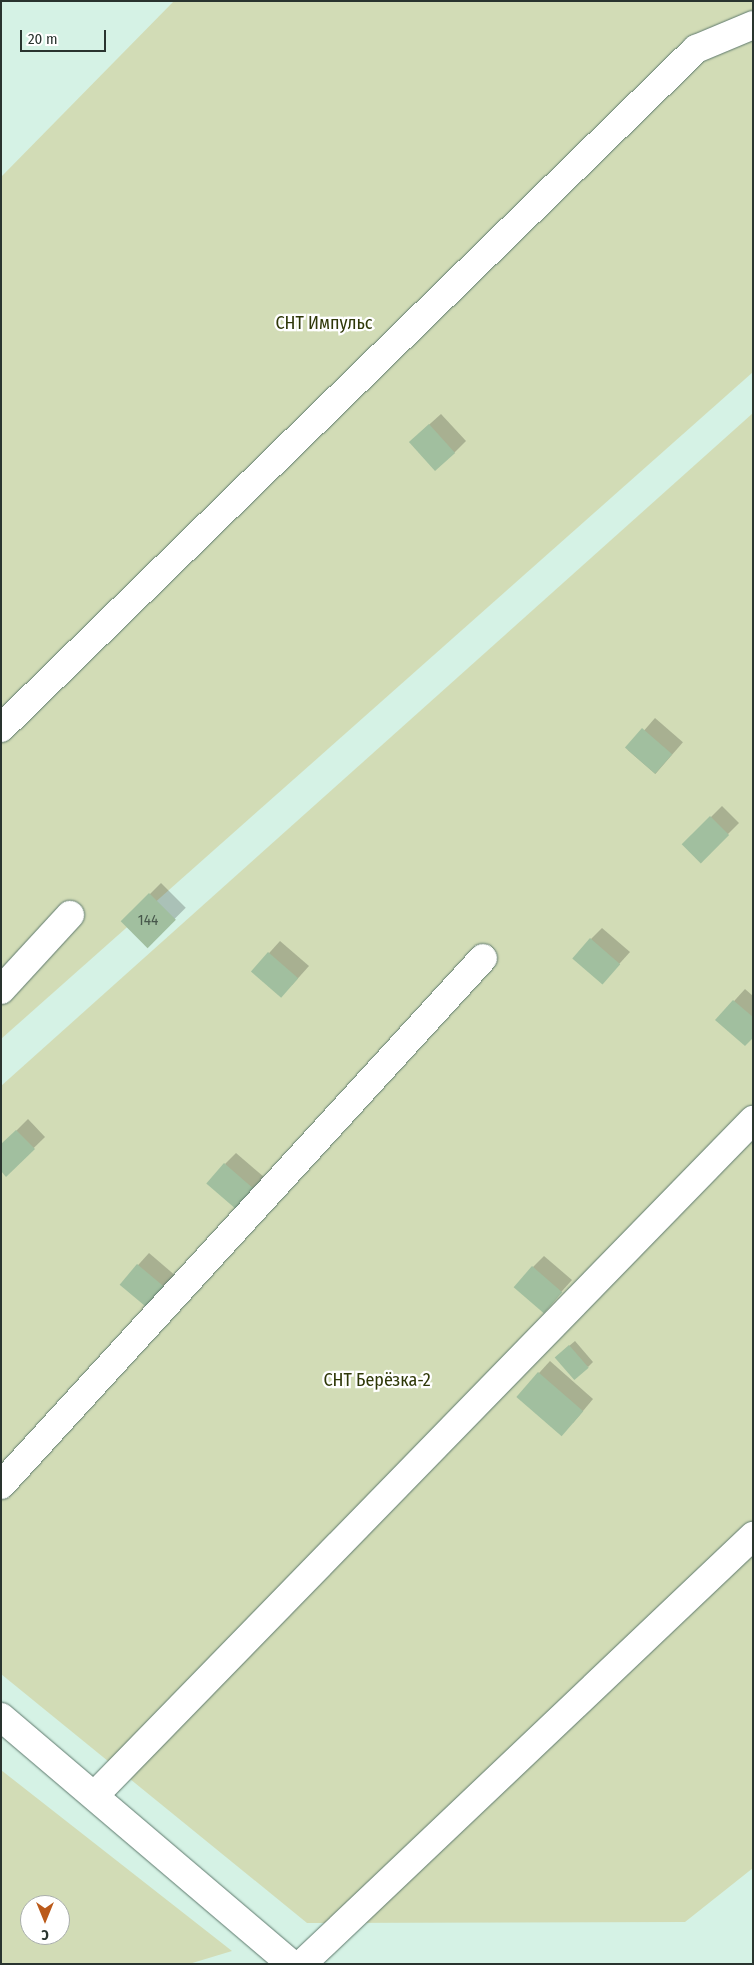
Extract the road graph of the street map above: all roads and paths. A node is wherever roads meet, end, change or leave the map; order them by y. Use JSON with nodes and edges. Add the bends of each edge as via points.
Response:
{"nodes":[{"id":1,"x":753,"y":25,"type":"edge"},
{"id":2,"x":1,"y":728,"type":"edge"},
{"id":3,"x":70,"y":915,"type":"dead end"},
{"id":4,"x":483,"y":958,"type":"dead end"},
{"id":5,"x":1,"y":990,"type":"edge"},
{"id":6,"x":753,"y":1120,"type":"edge"},
{"id":7,"x":1,"y":1485,"type":"edge"},
{"id":8,"x":753,"y":1536,"type":"edge"},
{"id":9,"x":1,"y":1717,"type":"edge"},
{"id":10,"x":95,"y":1795,"type":"junction"},
{"id":11,"x":291,"y":1964,"type":"edge"},
{"id":12,"x":302,"y":1964,"type":"edge"}],
"edges":[{"from":1,"to":2,"type":"lane","via":[[696,49]]},
{"from":3,"to":5,"type":"lane"},
{"from":4,"to":7,"type":"lane"},
{"from":6,"to":10,"type":"lane"},
{"from":8,"to":12,"type":"lane"},
{"from":9,"to":10,"type":"lane"},
{"from":10,"to":11,"type":"lane"}]}
